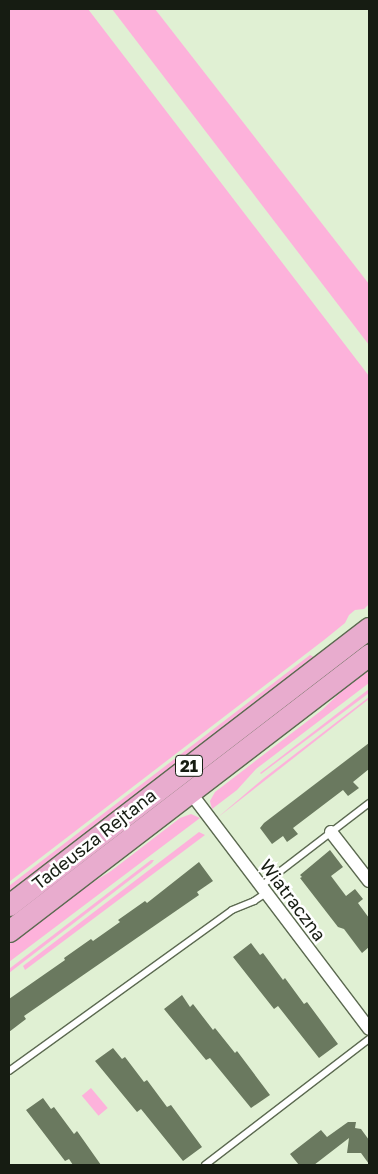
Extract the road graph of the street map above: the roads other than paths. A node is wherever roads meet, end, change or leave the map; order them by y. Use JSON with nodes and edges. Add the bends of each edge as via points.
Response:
{"nodes":[{"id":1,"x":369,"y":628,"type":"edge"},
{"id":2,"x":369,"y":655,"type":"edge"},
{"id":3,"x":190,"y":792,"type":"junction"},
{"id":4,"x":369,"y":802,"type":"edge"},
{"id":5,"x":331,"y":832,"type":"junction"},
{"id":6,"x":369,"y":881,"type":"edge"},
{"id":7,"x":263,"y":890,"type":"junction"},
{"id":8,"x":9,"y":905,"type":"edge"},
{"id":9,"x":9,"y":931,"type":"edge"},
{"id":10,"x":369,"y":1029,"type":"edge"},
{"id":11,"x":369,"y":1039,"type":"edge"},
{"id":12,"x":9,"y":1071,"type":"edge"},
{"id":13,"x":205,"y":1165,"type":"edge"}],
"edges":[{"from":1,"to":8,"type":"main road","name":"Tadeusza Rejtana","number":"21"},
{"from":2,"to":3,"type":"main road","name":"Tadeusza Rejtana","number":"21"},
{"from":3,"to":7,"type":"street","name":"Wiatraczna"},
{"from":3,"to":9,"type":"main road","name":"Tadeusza Rejtana","number":"21"},
{"from":4,"to":5,"type":"lane"},
{"from":5,"to":6,"type":"street"},
{"from":5,"to":7,"type":"lane"},
{"from":7,"to":10,"type":"street","name":"Wiatraczna"},
{"from":7,"to":12,"type":"lane","via":[[254,901],[232,910]]},
{"from":11,"to":13,"type":"lane"}]}
